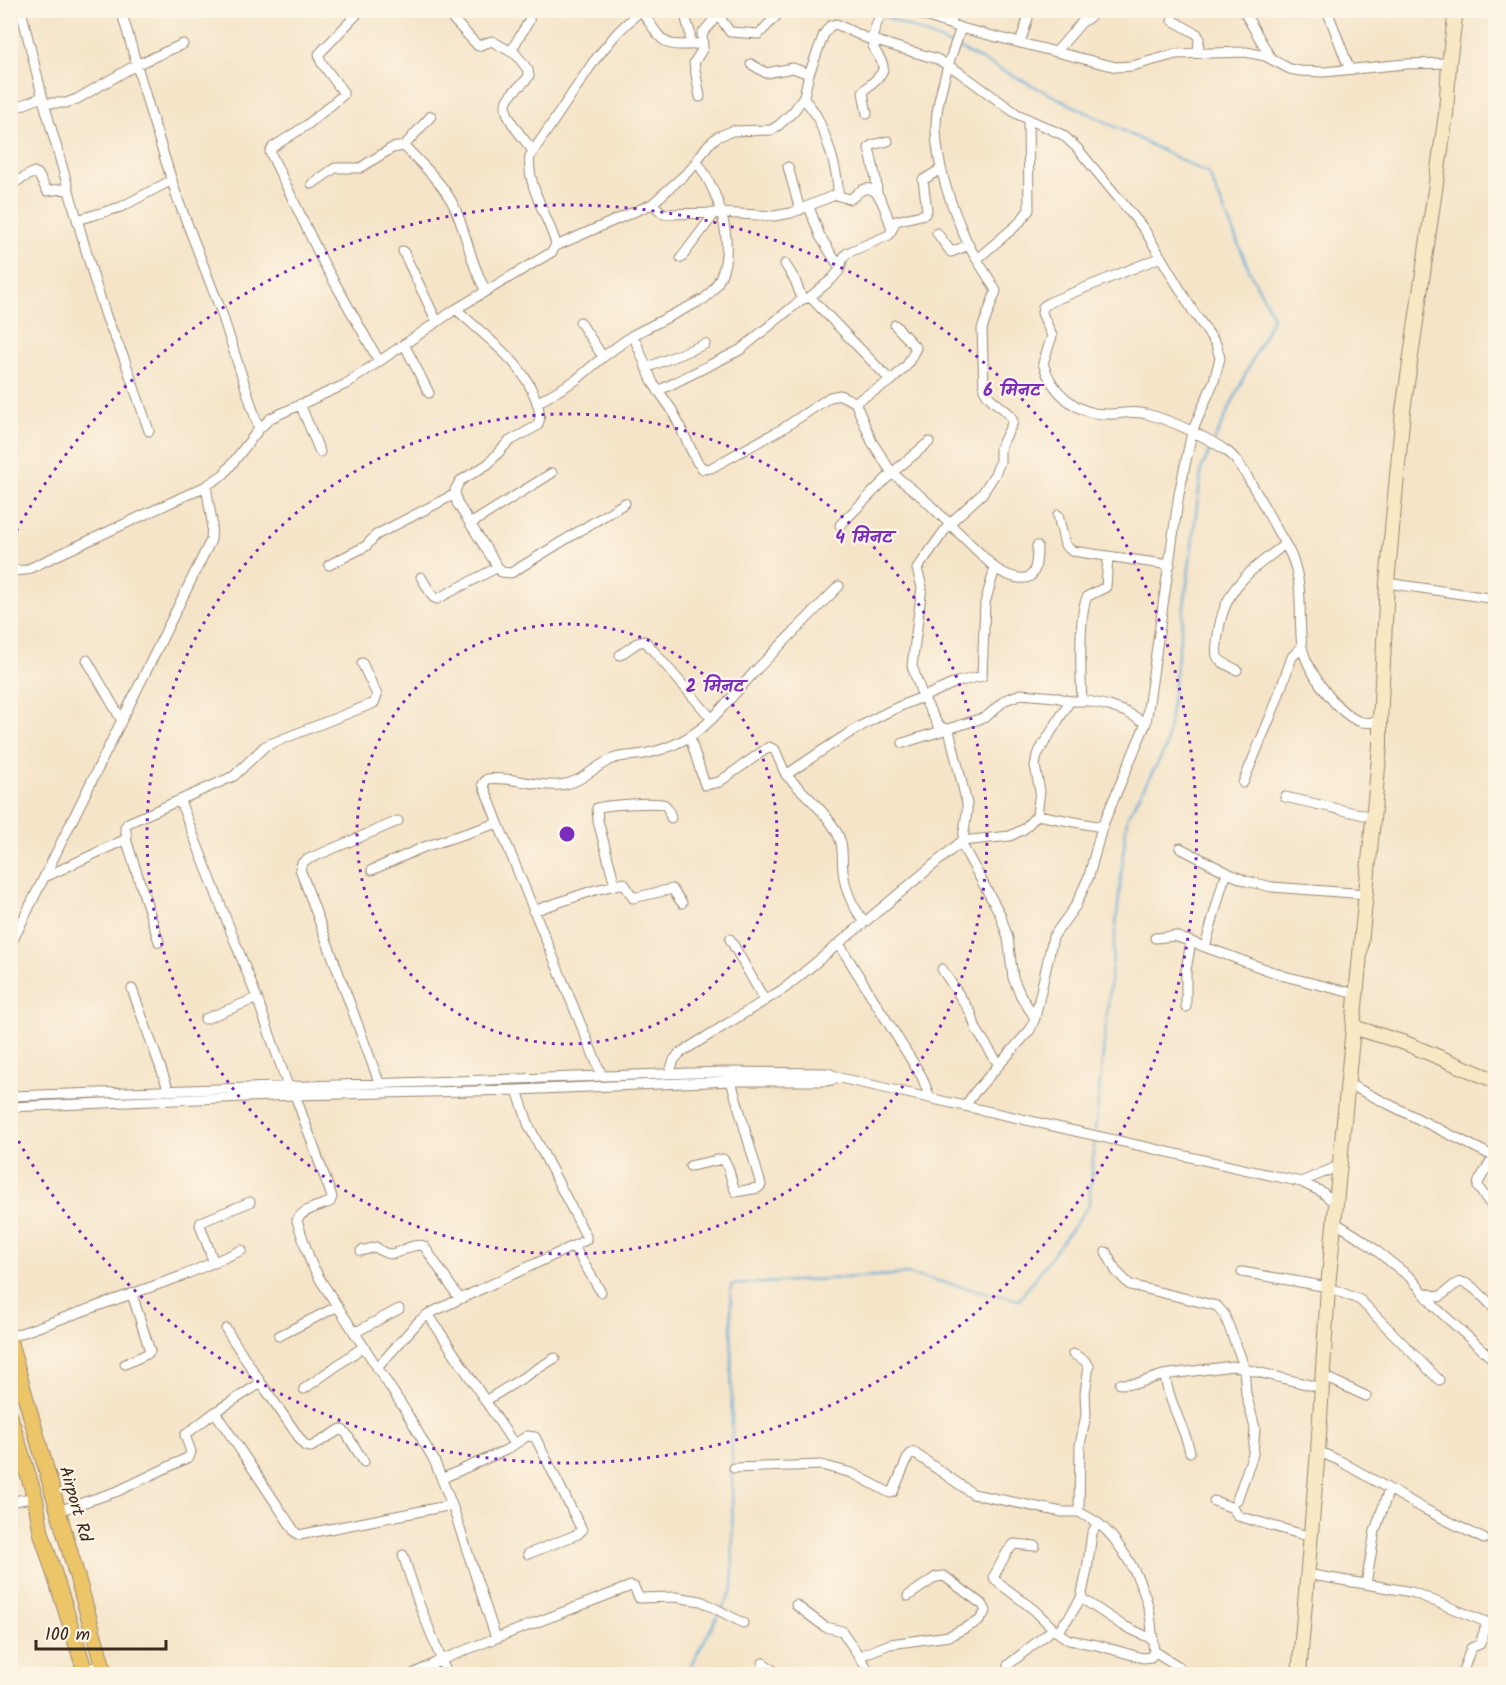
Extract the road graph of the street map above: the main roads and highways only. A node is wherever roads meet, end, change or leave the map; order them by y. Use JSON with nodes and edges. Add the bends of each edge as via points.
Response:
{"nodes":[{"id":1,"x":10,"y":1343,"type":"edge"},
{"id":2,"x":10,"y":1417,"type":"edge"},
{"id":3,"x":104,"y":1670,"type":"edge"},
{"id":4,"x":85,"y":1672,"type":"edge"}],
"edges":[{"from":1,"to":3,"type":"main road","name":"Airport Rd"},
{"from":2,"to":4,"type":"main road"}]}
